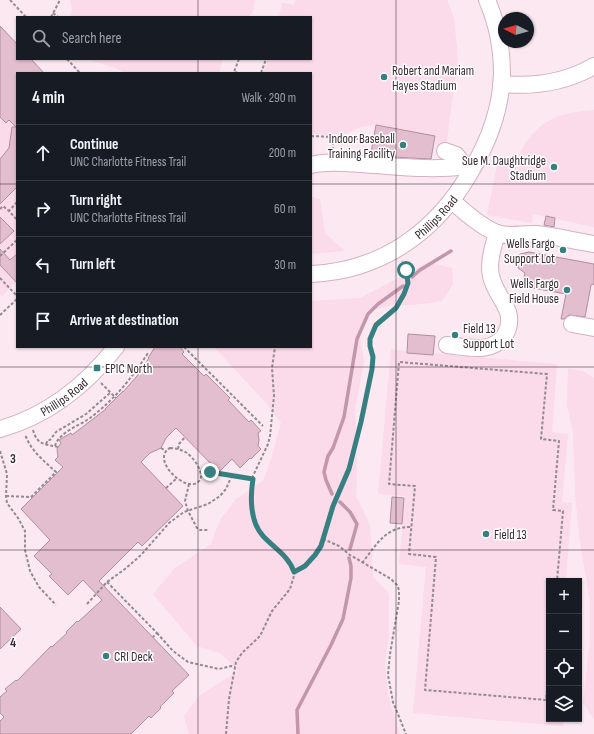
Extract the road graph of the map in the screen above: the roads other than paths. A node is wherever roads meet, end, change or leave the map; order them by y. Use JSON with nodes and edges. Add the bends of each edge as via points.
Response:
{"nodes":[{"id":1,"x":487,"y":0,"type":"edge"},
{"id":2,"x":594,"y":66,"type":"edge"},
{"id":3,"x":501,"y":84,"type":"junction"},
{"id":4,"x":445,"y":151,"type":"dead end"},
{"id":5,"x":312,"y":165,"type":"edge"},
{"id":6,"x":468,"y":168,"type":"junction"},
{"id":7,"x":452,"y":201,"type":"junction"},
{"id":8,"x":497,"y":233,"type":"junction"},
{"id":9,"x":594,"y":244,"type":"edge"},
{"id":10,"x":312,"y":274,"type":"edge"},
{"id":11,"x":572,"y":324,"type":"dead end"},
{"id":12,"x":594,"y":328,"type":"edge"},
{"id":13,"x":447,"y":345,"type":"dead end"},
{"id":14,"x":115,"y":348,"type":"edge"},
{"id":15,"x":0,"y":430,"type":"edge"}],
"edges":[{"from":1,"to":3,"type":"street","name":"Phillips Road","via":[[500,43]]},
{"from":2,"to":3,"type":"street","via":[[543,84]]},
{"from":3,"to":6,"type":"street","name":"Phillips Road","via":[[494,122],[484,147]]},
{"from":4,"to":6,"type":"street","via":[[456,155]]},
{"from":5,"to":6,"type":"street","via":[[332,163]]},
{"from":6,"to":7,"type":"street","name":"Phillips Road"},
{"from":7,"to":8,"type":"street","via":[[476,221]]},
{"from":7,"to":10,"type":"street","name":"Phillips Road","via":[[429,225],[397,249],[352,267]]},
{"from":8,"to":9,"type":"street","via":[[507,236],[536,234]]},
{"from":8,"to":13,"type":"street","via":[[492,252],[491,275],[507,311],[507,331],[496,344],[487,348]]},
{"from":11,"to":12,"type":"street"},
{"from":14,"to":15,"type":"street","name":"Phillips Road","via":[[85,380],[57,403],[31,418]]}]}
